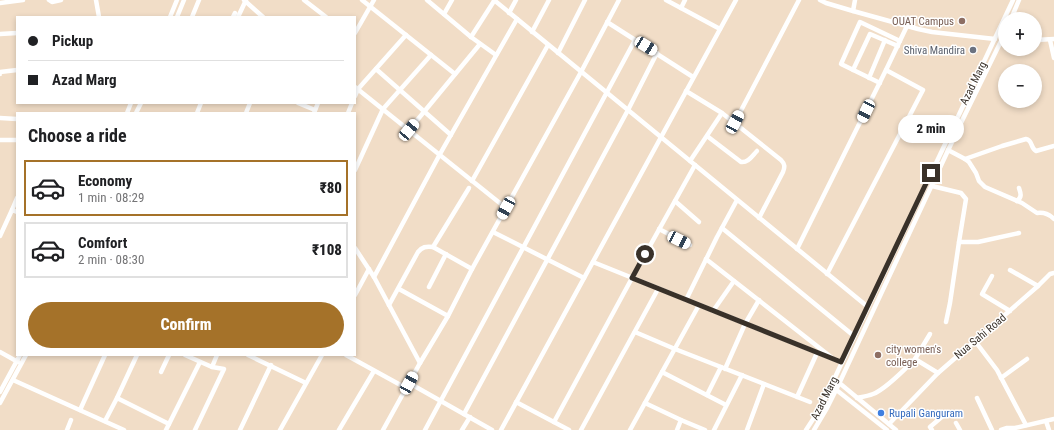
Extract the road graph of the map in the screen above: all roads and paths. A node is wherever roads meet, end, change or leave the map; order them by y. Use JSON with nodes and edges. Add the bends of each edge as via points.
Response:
{"nodes":[{"id":1,"x":23,"y":0,"type":"edge"},
{"id":2,"x":49,"y":0,"type":"edge"},
{"id":3,"x":61,"y":0,"type":"edge"},
{"id":4,"x":96,"y":0,"type":"edge"},
{"id":5,"x":177,"y":0,"type":"edge"},
{"id":6,"x":184,"y":0,"type":"edge"},
{"id":7,"x":199,"y":0,"type":"edge"},
{"id":8,"x":245,"y":0,"type":"edge"},
{"id":9,"x":304,"y":0,"type":"edge"},
{"id":10,"x":362,"y":0,"type":"edge"},
{"id":11,"x":374,"y":0,"type":"edge"},
{"id":12,"x":427,"y":0,"type":"edge"},
{"id":13,"x":452,"y":0,"type":"edge"},
{"id":14,"x":494,"y":0,"type":"edge"},
{"id":15,"x":516,"y":0,"type":"edge"},
{"id":16,"x":549,"y":0,"type":"edge"},
{"id":17,"x":585,"y":0,"type":"edge"},
{"id":18,"x":619,"y":0,"type":"edge"},
{"id":19,"x":666,"y":0,"type":"edge"},
{"id":20,"x":685,"y":0,"type":"edge"},
{"id":21,"x":736,"y":0,"type":"edge"},
{"id":22,"x":799,"y":0,"type":"edge"},
{"id":23,"x":820,"y":0,"type":"edge"},
{"id":24,"x":855,"y":0,"type":"edge"},
{"id":25,"x":1012,"y":0,"type":"edge"},
{"id":26,"x":1019,"y":0,"type":"edge"},
{"id":27,"x":9,"y":1,"type":"edge"},
{"id":28,"x":0,"y":3,"type":"edge"},
{"id":29,"x":370,"y":6,"type":"junction"},
{"id":30,"x":681,"y":8,"type":"junction"},
{"id":31,"x":853,"y":11,"type":"junction"},
{"id":32,"x":1014,"y":12,"type":"edge"},
{"id":33,"x":509,"y":13,"type":"junction"},
{"id":34,"x":444,"y":14,"type":"junction"},
{"id":35,"x":99,"y":16,"type":"edge"},
{"id":36,"x":170,"y":16,"type":"edge"},
{"id":37,"x":177,"y":16,"type":"edge"},
{"id":38,"x":192,"y":16,"type":"edge"},
{"id":39,"x":238,"y":16,"type":"edge"},
{"id":40,"x":262,"y":16,"type":"edge"},
{"id":41,"x":325,"y":16,"type":"edge"},
{"id":42,"x":517,"y":19,"type":"junction"},
{"id":43,"x":607,"y":22,"type":"junction"},
{"id":44,"x":907,"y":26,"type":"junction"},
{"id":45,"x":720,"y":29,"type":"junction"},
{"id":46,"x":356,"y":31,"type":"edge"},
{"id":47,"x":532,"y":32,"type":"junction"},
{"id":48,"x":16,"y":33,"type":"edge"},
{"id":49,"x":0,"y":34,"type":"edge"},
{"id":50,"x":406,"y":35,"type":"junction"},
{"id":51,"x":471,"y":37,"type":"junction"},
{"id":52,"x":994,"y":39,"type":"junction"},
{"id":53,"x":998,"y":39,"type":"edge"},
{"id":54,"x":635,"y":40,"type":"junction"},
{"id":55,"x":885,"y":40,"type":"junction"},
{"id":56,"x":1052,"y":40,"type":"edge"},
{"id":57,"x":899,"y":43,"type":"junction"},
{"id":58,"x":480,"y":44,"type":"junction"},
{"id":59,"x":548,"y":45,"type":"junction"},
{"id":60,"x":998,"y":52,"type":"edge"},
{"id":61,"x":558,"y":53,"type":"junction"},
{"id":62,"x":657,"y":53,"type":"junction"},
{"id":63,"x":431,"y":55,"type":"junction"},
{"id":64,"x":496,"y":55,"type":"junction"},
{"id":65,"x":1054,"y":58,"type":"edge"},
{"id":66,"x":376,"y":69,"type":"junction"},
{"id":67,"x":16,"y":70,"type":"edge"},
{"id":68,"x":853,"y":70,"type":"junction"},
{"id":69,"x":886,"y":70,"type":"junction"},
{"id":70,"x":581,"y":72,"type":"junction"},
{"id":71,"x":0,"y":74,"type":"edge"},
{"id":72,"x":455,"y":74,"type":"junction"},
{"id":73,"x":694,"y":77,"type":"junction"},
{"id":74,"x":869,"y":78,"type":"junction"},
{"id":75,"x":880,"y":83,"type":"junction"},
{"id":76,"x":356,"y":88,"type":"edge"},
{"id":77,"x":399,"y":90,"type":"junction"},
{"id":78,"x":686,"y":91,"type":"junction"},
{"id":79,"x":606,"y":92,"type":"junction"},
{"id":80,"x":300,"y":104,"type":"edge"},
{"id":81,"x":383,"y":109,"type":"junction"},
{"id":82,"x":628,"y":110,"type":"junction"},
{"id":83,"x":424,"y":111,"type":"junction"},
{"id":84,"x":315,"y":112,"type":"edge"},
{"id":85,"x":722,"y":113,"type":"junction"},
{"id":86,"x":0,"y":118,"type":"edge"},
{"id":87,"x":16,"y":119,"type":"edge"},
{"id":88,"x":735,"y":122,"type":"junction"},
{"id":89,"x":409,"y":130,"type":"junction"},
{"id":90,"x":451,"y":135,"type":"junction"},
{"id":91,"x":707,"y":136,"type":"junction"},
{"id":92,"x":661,"y":137,"type":"junction"},
{"id":93,"x":0,"y":140,"type":"edge"},
{"id":94,"x":16,"y":140,"type":"edge"},
{"id":95,"x":1054,"y":146,"type":"edge"},
{"id":96,"x":948,"y":150,"type":"junction"},
{"id":97,"x":757,"y":151,"type":"dead end"},
{"id":98,"x":440,"y":154,"type":"junction"},
{"id":99,"x":965,"y":159,"type":"junction"},
{"id":100,"x":692,"y":163,"type":"junction"},
{"id":101,"x":356,"y":168,"type":"edge"},
{"id":102,"x":472,"y":181,"type":"junction"},
{"id":103,"x":932,"y":186,"type":"junction"},
{"id":104,"x":469,"y":188,"type":"dead end"},
{"id":105,"x":1019,"y":188,"type":"dead end"},
{"id":106,"x":737,"y":200,"type":"junction"},
{"id":107,"x":675,"y":201,"type":"junction"},
{"id":108,"x":1017,"y":201,"type":"junction"},
{"id":109,"x":506,"y":208,"type":"junction"},
{"id":110,"x":14,"y":211,"type":"edge"},
{"id":111,"x":759,"y":218,"type":"junction"},
{"id":112,"x":1054,"y":219,"type":"edge"},
{"id":113,"x":699,"y":222,"type":"dead end"},
{"id":114,"x":722,"y":228,"type":"junction"},
{"id":115,"x":658,"y":229,"type":"junction"},
{"id":116,"x":493,"y":232,"type":"junction"},
{"id":117,"x":1019,"y":233,"type":"dead end"},
{"id":118,"x":0,"y":236,"type":"edge"},
{"id":119,"x":959,"y":242,"type":"junction"},
{"id":120,"x":690,"y":245,"type":"dead end"},
{"id":121,"x":433,"y":247,"type":"junction"},
{"id":122,"x":523,"y":247,"type":"junction"},
{"id":123,"x":797,"y":249,"type":"junction"},
{"id":124,"x":356,"y":250,"type":"edge"},
{"id":125,"x":446,"y":254,"type":"junction"},
{"id":126,"x":706,"y":259,"type":"junction"},
{"id":127,"x":547,"y":260,"type":"junction"},
{"id":128,"x":592,"y":262,"type":"junction"},
{"id":129,"x":369,"y":269,"type":"junction"},
{"id":130,"x":472,"y":269,"type":"junction"},
{"id":131,"x":1010,"y":270,"type":"dead end"},
{"id":132,"x":1054,"y":273,"type":"edge"},
{"id":133,"x":828,"y":274,"type":"junction"},
{"id":134,"x":992,"y":276,"type":"dead end"},
{"id":135,"x":374,"y":277,"type":"junction"},
{"id":136,"x":584,"y":278,"type":"junction"},
{"id":137,"x":632,"y":278,"type":"junction"},
{"id":138,"x":734,"y":281,"type":"junction"},
{"id":139,"x":1038,"y":286,"type":"junction"},
{"id":140,"x":429,"y":287,"type":"dead end"},
{"id":141,"x":399,"y":289,"type":"junction"},
{"id":142,"x":658,"y":289,"type":"junction"},
{"id":143,"x":356,"y":293,"type":"edge"},
{"id":144,"x":686,"y":300,"type":"junction"},
{"id":145,"x":759,"y":300,"type":"junction"},
{"id":146,"x":389,"y":305,"type":"junction"},
{"id":147,"x":699,"y":305,"type":"junction"},
{"id":148,"x":868,"y":307,"type":"junction"},
{"id":149,"x":713,"y":311,"type":"junction"},
{"id":150,"x":1010,"y":311,"type":"junction"},
{"id":151,"x":448,"y":316,"type":"junction"},
{"id":152,"x":946,"y":322,"type":"dead end"},
{"id":153,"x":745,"y":324,"type":"junction"},
{"id":154,"x":635,"y":332,"type":"junction"},
{"id":155,"x":930,"y":334,"type":"dead end"},
{"id":156,"x":854,"y":336,"type":"junction"},
{"id":157,"x":975,"y":341,"type":"junction"},
{"id":158,"x":675,"y":349,"type":"junction"},
{"id":159,"x":0,"y":352,"type":"edge"},
{"id":160,"x":817,"y":353,"type":"junction"},
{"id":161,"x":20,"y":356,"type":"edge"},
{"id":162,"x":25,"y":356,"type":"edge"},
{"id":163,"x":105,"y":356,"type":"edge"},
{"id":164,"x":137,"y":356,"type":"edge"},
{"id":165,"x":169,"y":356,"type":"edge"},
{"id":166,"x":187,"y":356,"type":"edge"},
{"id":167,"x":217,"y":356,"type":"edge"},
{"id":168,"x":250,"y":356,"type":"edge"},
{"id":169,"x":321,"y":356,"type":"edge"},
{"id":170,"x":348,"y":356,"type":"edge"},
{"id":171,"x":915,"y":359,"type":"junction"},
{"id":172,"x":1027,"y":359,"type":"dead end"},
{"id":173,"x":836,"y":360,"type":"junction"},
{"id":174,"x":200,"y":362,"type":"junction"},
{"id":175,"x":841,"y":362,"type":"junction"},
{"id":176,"x":19,"y":363,"type":"junction"},
{"id":177,"x":420,"y":363,"type":"junction"},
{"id":178,"x":271,"y":366,"type":"junction"},
{"id":179,"x":212,"y":367,"type":"junction"},
{"id":180,"x":723,"y":368,"type":"junction"},
{"id":181,"x":374,"y":371,"type":"junction"},
{"id":182,"x":161,"y":372,"type":"dead end"},
{"id":183,"x":662,"y":372,"type":"junction"},
{"id":184,"x":938,"y":373,"type":"junction"},
{"id":185,"x":742,"y":375,"type":"junction"},
{"id":186,"x":1001,"y":378,"type":"junction"},
{"id":187,"x":834,"y":379,"type":"junction"},
{"id":188,"x":13,"y":380,"type":"junction"},
{"id":189,"x":306,"y":383,"type":"junction"},
{"id":190,"x":409,"y":383,"type":"junction"},
{"id":191,"x":839,"y":383,"type":"junction"},
{"id":192,"x":764,"y":384,"type":"junction"},
{"id":193,"x":831,"y":386,"type":"junction"},
{"id":194,"x":406,"y":388,"type":"junction"},
{"id":195,"x":836,"y":390,"type":"junction"},
{"id":196,"x":0,"y":392,"type":"edge"},
{"id":197,"x":707,"y":395,"type":"junction"},
{"id":198,"x":797,"y":397,"type":"junction"},
{"id":199,"x":117,"y":398,"type":"junction"},
{"id":200,"x":857,"y":398,"type":"junction"},
{"id":201,"x":977,"y":398,"type":"dead end"},
{"id":202,"x":441,"y":401,"type":"junction"},
{"id":203,"x":516,"y":402,"type":"junction"},
{"id":204,"x":810,"y":402,"type":"dead end"},
{"id":205,"x":0,"y":403,"type":"edge"},
{"id":206,"x":645,"y":404,"type":"junction"},
{"id":207,"x":726,"y":405,"type":"junction"},
{"id":208,"x":80,"y":410,"type":"junction"},
{"id":209,"x":464,"y":414,"type":"junction"},
{"id":210,"x":944,"y":415,"type":"dead end"},
{"id":211,"x":470,"y":417,"type":"junction"},
{"id":212,"x":1054,"y":419,"type":"edge"},
{"id":213,"x":71,"y":420,"type":"dead end"},
{"id":214,"x":681,"y":420,"type":"junction"},
{"id":215,"x":105,"y":421,"type":"junction"},
{"id":216,"x":1046,"y":421,"type":"junction"},
{"id":217,"x":554,"y":422,"type":"junction"},
{"id":218,"x":956,"y":423,"type":"dead end"},
{"id":219,"x":169,"y":424,"type":"junction"},
{"id":220,"x":889,"y":424,"type":"junction"},
{"id":221,"x":1026,"y":425,"type":"junction"},
{"id":222,"x":1016,"y":429,"type":"edge"},
{"id":223,"x":67,"y":430,"type":"edge"},
{"id":224,"x":124,"y":430,"type":"edge"},
{"id":225,"x":166,"y":430,"type":"edge"},
{"id":226,"x":196,"y":430,"type":"edge"},
{"id":227,"x":240,"y":430,"type":"edge"},
{"id":228,"x":280,"y":430,"type":"edge"},
{"id":229,"x":339,"y":430,"type":"edge"},
{"id":230,"x":383,"y":430,"type":"edge"},
{"id":231,"x":425,"y":430,"type":"edge"},
{"id":232,"x":462,"y":430,"type":"edge"},
{"id":233,"x":492,"y":430,"type":"edge"},
{"id":234,"x":501,"y":430,"type":"edge"},
{"id":235,"x":569,"y":430,"type":"edge"},
{"id":236,"x":581,"y":430,"type":"edge"},
{"id":237,"x":630,"y":430,"type":"edge"},
{"id":238,"x":677,"y":430,"type":"edge"},
{"id":239,"x":705,"y":430,"type":"edge"},
{"id":240,"x":714,"y":430,"type":"edge"},
{"id":241,"x":747,"y":430,"type":"edge"},
{"id":242,"x":806,"y":430,"type":"edge"},
{"id":243,"x":814,"y":430,"type":"edge"},
{"id":244,"x":887,"y":430,"type":"edge"},
{"id":245,"x":896,"y":430,"type":"edge"},
{"id":246,"x":932,"y":430,"type":"edge"},
{"id":247,"x":960,"y":430,"type":"edge"},
{"id":248,"x":992,"y":430,"type":"edge"},
{"id":249,"x":1001,"y":430,"type":"edge"},
{"id":250,"x":1049,"y":430,"type":"edge"}],
"edges":[{"from":1,"to":27,"type":"street"},
{"from":2,"to":3,"type":"street"},
{"from":4,"to":35,"type":"street"},
{"from":5,"to":36,"type":"street"},
{"from":6,"to":37,"type":"street"},
{"from":7,"to":38,"type":"street"},
{"from":8,"to":39,"type":"street"},
{"from":8,"to":40,"type":"street"},
{"from":9,"to":41,"type":"street"},
{"from":10,"to":29,"type":"street"},
{"from":11,"to":29,"type":"street"},
{"from":12,"to":34,"type":"street"},
{"from":13,"to":34,"type":"street"},
{"from":14,"to":33,"type":"street"},
{"from":14,"to":51,"type":"street"},
{"from":15,"to":33,"type":"street"},
{"from":16,"to":47,"type":"street"},
{"from":17,"to":61,"type":"street"},
{"from":18,"to":43,"type":"street"},
{"from":19,"to":30,"type":"street"},
{"from":20,"to":30,"type":"street"},
{"from":21,"to":45,"type":"street"},
{"from":22,"to":88,"type":"street"},
{"from":23,"to":31,"type":"street"},
{"from":24,"to":31,"type":"street"},
{"from":25,"to":52,"type":"street","name":"Azad Marg"},
{"from":26,"to":32,"type":"street"},
{"from":27,"to":28,"type":"street"},
{"from":29,"to":46,"type":"street"},
{"from":29,"to":50,"type":"street"},
{"from":30,"to":45,"type":"street"},
{"from":31,"to":44,"type":"street"},
{"from":33,"to":42,"type":"street"},
{"from":34,"to":51,"type":"street"},
{"from":42,"to":47,"type":"street"},
{"from":42,"to":64,"type":"street"},
{"from":43,"to":54,"type":"street"},
{"from":43,"to":70,"type":"street"},
{"from":44,"to":52,"type":"street","via":[[932,32]]},
{"from":44,"to":57,"type":"street"},
{"from":45,"to":73,"type":"street"},
{"from":47,"to":59,"type":"street"},
{"from":48,"to":49,"type":"street"},
{"from":50,"to":63,"type":"street"},
{"from":50,"to":66,"type":"street"},
{"from":51,"to":58,"type":"street"},
{"from":52,"to":53,"type":"street"},
{"from":52,"to":148,"type":"street","name":"Azad Marg"},
{"from":54,"to":62,"type":"street"},
{"from":54,"to":79,"type":"street"},
{"from":55,"to":57,"type":"street"},
{"from":55,"to":68,"type":"street","via":[[870,34]]},
{"from":55,"to":74,"type":"street"},
{"from":56,"to":65,"type":"street"},
{"from":57,"to":68,"type":"street","via":[[860,22],[841,64]]},
{"from":57,"to":69,"type":"street"},
{"from":58,"to":64,"type":"street"},
{"from":58,"to":72,"type":"street"},
{"from":59,"to":61,"type":"street"},
{"from":59,"to":102,"type":"street"},
{"from":60,"to":96,"type":"street","name":"Azad Marg"},
{"from":61,"to":70,"type":"street"},
{"from":62,"to":73,"type":"street"},
{"from":62,"to":82,"type":"street"},
{"from":63,"to":72,"type":"street"},
{"from":63,"to":77,"type":"street"},
{"from":64,"to":90,"type":"street"},
{"from":66,"to":76,"type":"street"},
{"from":66,"to":77,"type":"street"},
{"from":67,"to":71,"type":"street"},
{"from":68,"to":74,"type":"street"},
{"from":69,"to":75,"type":"street"},
{"from":69,"to":133,"type":"street","via":[[923,90]]},
{"from":70,"to":79,"type":"street"},
{"from":70,"to":109,"type":"street"},
{"from":72,"to":83,"type":"street"},
{"from":73,"to":78,"type":"street"},
{"from":74,"to":75,"type":"street"},
{"from":75,"to":123,"type":"street"},
{"from":76,"to":81,"type":"street"},
{"from":77,"to":81,"type":"street"},
{"from":77,"to":83,"type":"street"},
{"from":78,"to":85,"type":"street"},
{"from":78,"to":92,"type":"street"},
{"from":79,"to":82,"type":"street"},
{"from":79,"to":122,"type":"street"},
{"from":80,"to":84,"type":"street"},
{"from":81,"to":89,"type":"street"},
{"from":81,"to":101,"type":"street"},
{"from":82,"to":92,"type":"street"},
{"from":82,"to":127,"type":"street"},
{"from":83,"to":89,"type":"street"},
{"from":83,"to":90,"type":"street"},
{"from":85,"to":88,"type":"street"},
{"from":85,"to":91,"type":"street"},
{"from":86,"to":87,"type":"street"},
{"from":88,"to":111,"type":"street","via":[[784,163],[783,172]]},
{"from":89,"to":98,"type":"street"},
{"from":90,"to":98,"type":"street"},
{"from":91,"to":97,"type":"street","via":[[740,162],[748,160]]},
{"from":91,"to":100,"type":"street"},
{"from":92,"to":100,"type":"street"},
{"from":92,"to":128,"type":"street"},
{"from":93,"to":94,"type":"street"},
{"from":95,"to":99,"type":"street","via":[[1036,151],[1033,150],[1029,139],[1026,139]]},
{"from":96,"to":99,"type":"street"},
{"from":96,"to":103,"type":"street","name":"Azad Marg"},
{"from":98,"to":102,"type":"street"},
{"from":98,"to":135,"type":"street"},
{"from":99,"to":108,"type":"street","via":[[985,187]]},
{"from":100,"to":106,"type":"street"},
{"from":100,"to":107,"type":"street"},
{"from":102,"to":109,"type":"street"},
{"from":103,"to":119,"type":"street","via":[[961,194],[966,199]]},
{"from":103,"to":191,"type":"street","name":"Azad Marg"},
{"from":104,"to":121,"type":"street"},
{"from":105,"to":108,"type":"street","via":[[1021,196]]},
{"from":106,"to":111,"type":"street"},
{"from":106,"to":114,"type":"street"},
{"from":107,"to":113,"type":"street"},
{"from":107,"to":115,"type":"street"},
{"from":108,"to":112,"type":"street"},
{"from":109,"to":116,"type":"street"},
{"from":110,"to":118,"type":"street"},
{"from":111,"to":123,"type":"street"},
{"from":114,"to":126,"type":"street"},
{"from":114,"to":156,"type":"street"},
{"from":115,"to":120,"type":"street"},
{"from":115,"to":137,"type":"street"},
{"from":116,"to":122,"type":"street"},
{"from":116,"to":130,"type":"street"},
{"from":117,"to":119,"type":"street","via":[[978,242]]},
{"from":119,"to":152,"type":"street"},
{"from":121,"to":125,"type":"street"},
{"from":121,"to":141,"type":"street","via":[[420,249]]},
{"from":122,"to":127,"type":"street"},
{"from":122,"to":202,"type":"street"},
{"from":123,"to":133,"type":"street"},
{"from":124,"to":129,"type":"street"},
{"from":125,"to":130,"type":"street"},
{"from":125,"to":140,"type":"street"},
{"from":126,"to":138,"type":"street"},
{"from":126,"to":144,"type":"street"},
{"from":127,"to":136,"type":"street"},
{"from":127,"to":209,"type":"street"},
{"from":128,"to":136,"type":"street"},
{"from":128,"to":137,"type":"street"},
{"from":129,"to":135,"type":"street"},
{"from":129,"to":143,"type":"street"},
{"from":130,"to":151,"type":"street"},
{"from":131,"to":139,"type":"street"},
{"from":132,"to":139,"type":"street","name":"Nua Sahi Road"},
{"from":133,"to":148,"type":"street"},
{"from":134,"to":150,"type":"street","via":[[982,294]]},
{"from":135,"to":146,"type":"street"},
{"from":136,"to":203,"type":"street"},
{"from":137,"to":142,"type":"street"},
{"from":137,"to":217,"type":"street"},
{"from":138,"to":145,"type":"street"},
{"from":138,"to":149,"type":"street"},
{"from":139,"to":150,"type":"street","name":"Nua Sahi Road"},
{"from":141,"to":146,"type":"street"},
{"from":141,"to":151,"type":"street"},
{"from":142,"to":144,"type":"street"},
{"from":142,"to":154,"type":"street"},
{"from":144,"to":147,"type":"street"},
{"from":145,"to":153,"type":"street"},
{"from":145,"to":173,"type":"street"},
{"from":146,"to":177,"type":"street"},
{"from":147,"to":149,"type":"street"},
{"from":147,"to":158,"type":"street"},
{"from":148,"to":156,"type":"street","name":"Azad Marg"},
{"from":149,"to":153,"type":"street"},
{"from":150,"to":157,"type":"street","name":"Nua Sahi Road"},
{"from":151,"to":177,"type":"street"},
{"from":153,"to":160,"type":"street"},
{"from":153,"to":180,"type":"street"},
{"from":154,"to":158,"type":"street"},
{"from":154,"to":236,"type":"street"},
{"from":155,"to":171,"type":"street"},
{"from":156,"to":175,"type":"street","name":"Azad Marg"},
{"from":157,"to":184,"type":"street","name":"Nua Sahi Road"},
{"from":157,"to":186,"type":"street"},
{"from":158,"to":180,"type":"street"},
{"from":158,"to":183,"type":"street"},
{"from":159,"to":176,"type":"street"},
{"from":160,"to":173,"type":"street"},
{"from":160,"to":198,"type":"street"},
{"from":161,"to":176,"type":"street"},
{"from":162,"to":176,"type":"street"},
{"from":163,"to":208,"type":"street"},
{"from":164,"to":199,"type":"street"},
{"from":165,"to":182,"type":"street"},
{"from":166,"to":174,"type":"street"},
{"from":167,"to":179,"type":"street"},
{"from":168,"to":178,"type":"street"},
{"from":169,"to":189,"type":"street"},
{"from":170,"to":181,"type":"street"},
{"from":171,"to":184,"type":"street"},
{"from":171,"to":200,"type":"street","via":[[888,384],[873,394]]},
{"from":172,"to":186,"type":"street"},
{"from":173,"to":175,"type":"street"},
{"from":174,"to":179,"type":"street"},
{"from":174,"to":219,"type":"street"},
{"from":175,"to":187,"type":"street","name":"Azad Marg"},
{"from":176,"to":188,"type":"street"},
{"from":176,"to":196,"type":"street"},
{"from":177,"to":190,"type":"street"},
{"from":178,"to":189,"type":"street"},
{"from":178,"to":227,"type":"street"},
{"from":179,"to":226,"type":"street","via":[[224,369]]},
{"from":180,"to":185,"type":"street"},
{"from":180,"to":197,"type":"street"},
{"from":181,"to":194,"type":"street"},
{"from":181,"to":229,"type":"street"},
{"from":183,"to":197,"type":"street"},
{"from":183,"to":206,"type":"street"},
{"from":184,"to":220,"type":"street","name":"Nua Sahi Road"},
{"from":185,"to":192,"type":"street"},
{"from":185,"to":207,"type":"street"},
{"from":186,"to":221,"type":"street"},
{"from":187,"to":191,"type":"street"},
{"from":187,"to":193,"type":"street","name":"Azad Marg"},
{"from":188,"to":205,"type":"street"},
{"from":188,"to":208,"type":"street"},
{"from":189,"to":228,"type":"street"},
{"from":190,"to":194,"type":"street"},
{"from":190,"to":202,"type":"street"},
{"from":191,"to":195,"type":"street","name":"Azad Marg"},
{"from":191,"to":200,"type":"street"},
{"from":192,"to":198,"type":"street"},
{"from":192,"to":241,"type":"street"},
{"from":193,"to":195,"type":"street"},
{"from":193,"to":242,"type":"street","name":"Azad Marg"},
{"from":194,"to":230,"type":"street"},
{"from":195,"to":243,"type":"street","name":"Azad Marg"},
{"from":195,"to":244,"type":"street"},
{"from":197,"to":207,"type":"street"},
{"from":198,"to":204,"type":"street"},
{"from":199,"to":215,"type":"street"},
{"from":199,"to":219,"type":"street"},
{"from":200,"to":220,"type":"street"},
{"from":201,"to":248,"type":"street"},
{"from":202,"to":209,"type":"street"},
{"from":202,"to":231,"type":"street"},
{"from":203,"to":217,"type":"street"},
{"from":203,"to":234,"type":"street"},
{"from":206,"to":214,"type":"street"},
{"from":206,"to":237,"type":"street"},
{"from":207,"to":240,"type":"street"},
{"from":208,"to":215,"type":"street"},
{"from":209,"to":211,"type":"street"},
{"from":210,"to":246,"type":"street","via":[[930,427]]},
{"from":211,"to":232,"type":"street"},
{"from":211,"to":233,"type":"street"},
{"from":212,"to":216,"type":"street"},
{"from":213,"to":223,"type":"street"},
{"from":214,"to":238,"type":"street"},
{"from":214,"to":239,"type":"street"},
{"from":215,"to":224,"type":"street"},
{"from":216,"to":221,"type":"street"},
{"from":216,"to":250,"type":"street"},
{"from":217,"to":235,"type":"street"},
{"from":218,"to":247,"type":"street"},
{"from":219,"to":225,"type":"street"},
{"from":220,"to":245,"type":"street"},
{"from":221,"to":222,"type":"street"},
{"from":222,"to":249,"type":"street"}]}
